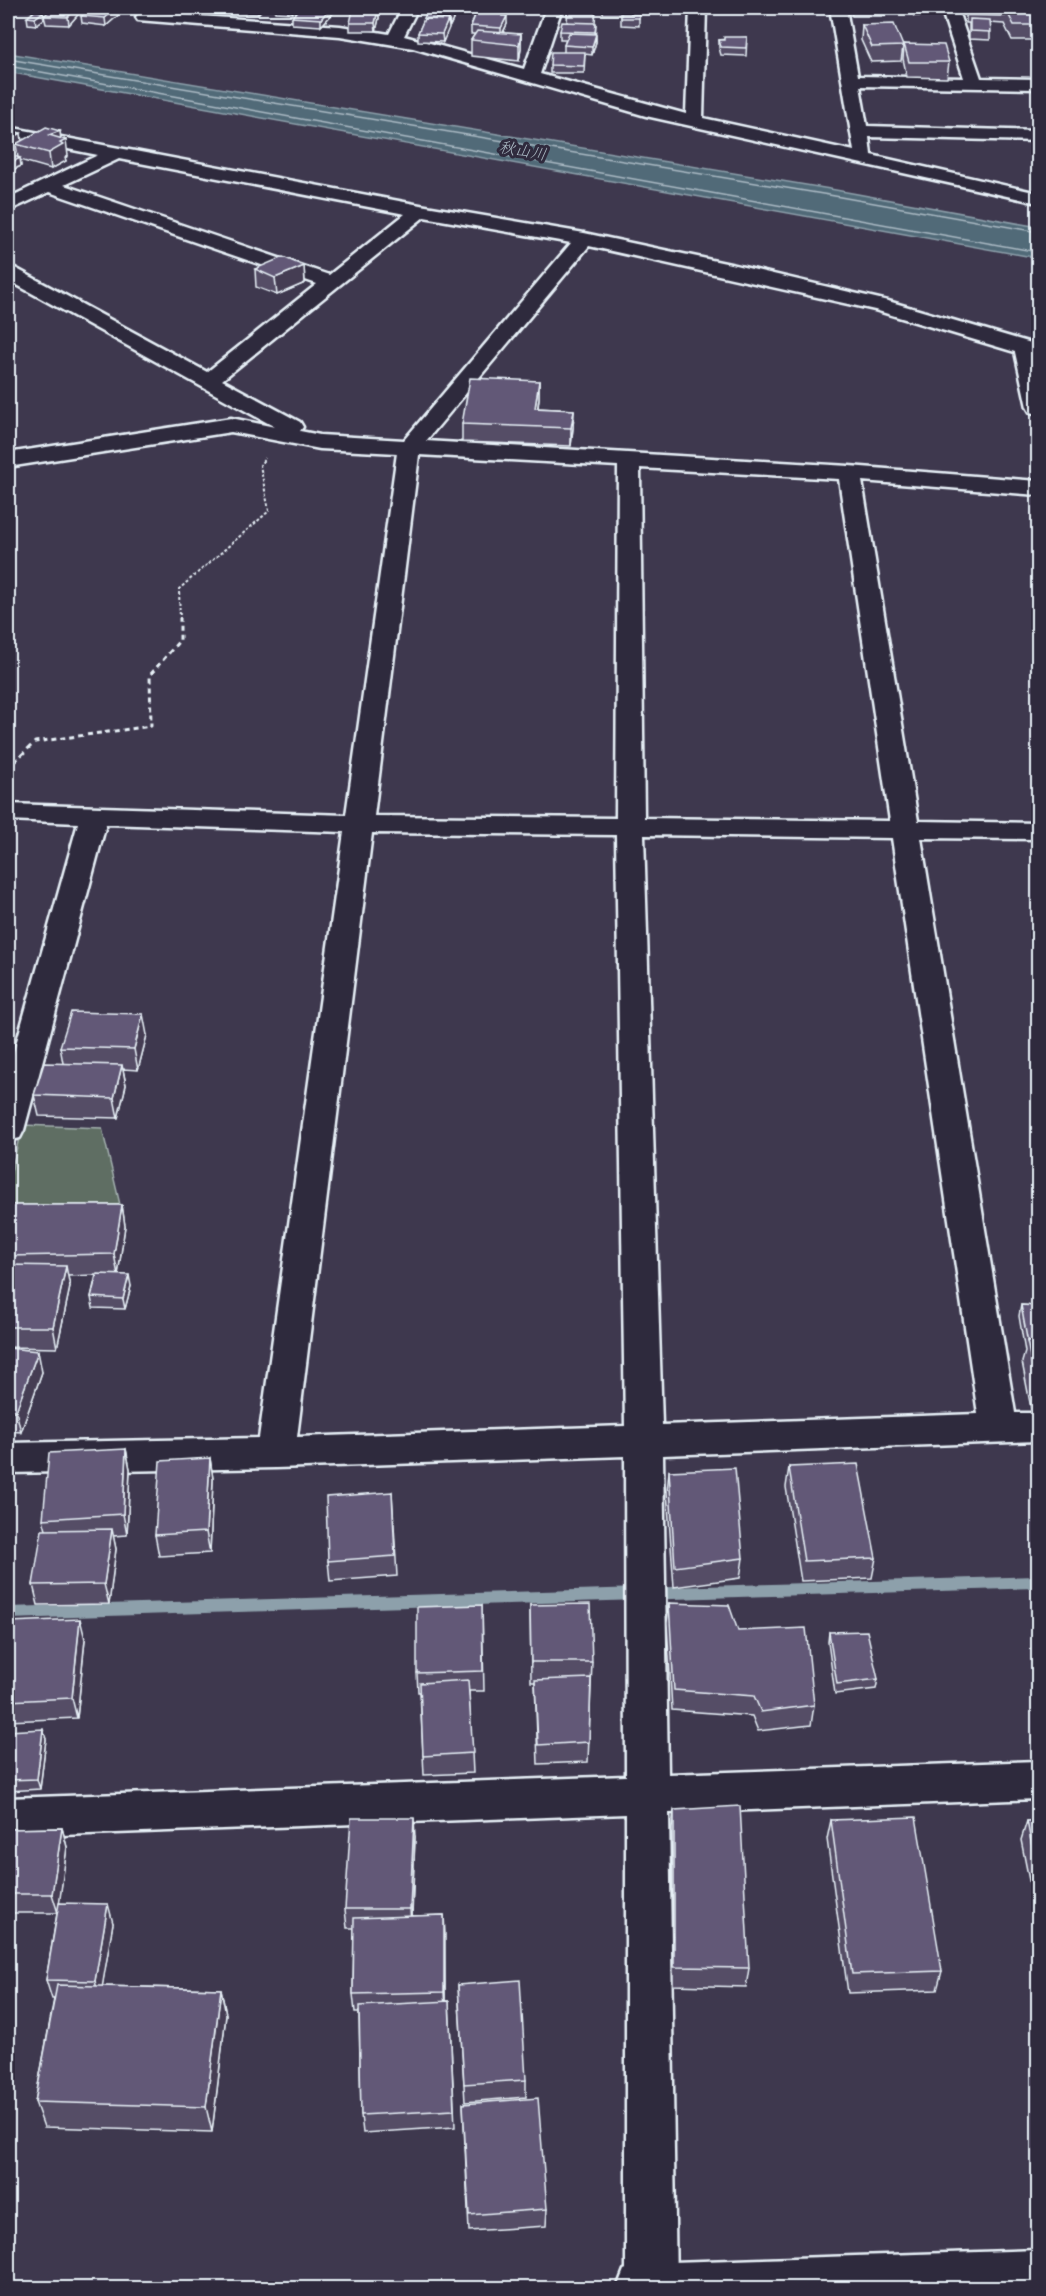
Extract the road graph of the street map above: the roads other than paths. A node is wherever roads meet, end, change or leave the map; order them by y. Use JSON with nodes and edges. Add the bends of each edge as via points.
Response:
{"nodes":[{"id":1,"x":153,"y":8,"type":"edge"},
{"id":2,"x":410,"y":8,"type":"edge"},
{"id":3,"x":554,"y":8,"type":"edge"},
{"id":4,"x":698,"y":8,"type":"edge"},
{"id":5,"x":838,"y":8,"type":"edge"},
{"id":6,"x":950,"y":8,"type":"edge"},
{"id":7,"x":393,"y":40,"type":"junction"},
{"id":8,"x":530,"y":77,"type":"junction"},
{"id":9,"x":851,"y":81,"type":"junction"},
{"id":10,"x":974,"y":83,"type":"junction"},
{"id":11,"x":1038,"y":84,"type":"edge"},
{"id":12,"x":694,"y":122,"type":"junction"},
{"id":13,"x":859,"y":131,"type":"junction"},
{"id":14,"x":8,"y":132,"type":"edge"},
{"id":15,"x":1038,"y":136,"type":"edge"},
{"id":16,"x":118,"y":152,"type":"junction"},
{"id":17,"x":864,"y":160,"type":"junction"},
{"id":18,"x":48,"y":186,"type":"junction"},
{"id":19,"x":1038,"y":198,"type":"edge"},
{"id":20,"x":8,"y":205,"type":"edge"},
{"id":21,"x":420,"y":211,"type":"junction"},
{"id":22,"x":584,"y":239,"type":"junction"},
{"id":23,"x":8,"y":272,"type":"edge"},
{"id":24,"x":331,"y":282,"type":"junction"},
{"id":25,"x":1032,"y":350,"type":"edge"},
{"id":26,"x":207,"y":382,"type":"junction"},
{"id":27,"x":1038,"y":406,"type":"edge"},
{"id":28,"x":320,"y":442,"type":"junction"},
{"id":29,"x":409,"y":448,"type":"junction"},
{"id":30,"x":8,"y":460,"type":"edge"},
{"id":31,"x":629,"y":462,"type":"junction"},
{"id":32,"x":849,"y":473,"type":"junction"},
{"id":33,"x":1038,"y":489,"type":"edge"},
{"id":34,"x":8,"y":812,"type":"edge"},
{"id":35,"x":94,"y":815,"type":"junction"},
{"id":36,"x":359,"y":824,"type":"junction"},
{"id":37,"x":630,"y":827,"type":"junction"},
{"id":38,"x":903,"y":829,"type":"junction"},
{"id":39,"x":1038,"y":831,"type":"edge"},
{"id":40,"x":8,"y":1130,"type":"edge"},
{"id":41,"x":1038,"y":1427,"type":"edge"},
{"id":42,"x":999,"y":1428,"type":"junction"},
{"id":43,"x":644,"y":1441,"type":"junction"},
{"id":44,"x":276,"y":1454,"type":"junction"},
{"id":45,"x":8,"y":1458,"type":"edge"},
{"id":46,"x":1038,"y":1780,"type":"edge"},
{"id":47,"x":647,"y":1794,"type":"junction"},
{"id":48,"x":8,"y":1818,"type":"edge"},
{"id":49,"x":1038,"y":2275,"type":"edge"},
{"id":50,"x":651,"y":2288,"type":"edge"},
{"id":51,"x":642,"y":2289,"type":"edge"}],
"edges":[{"from":1,"to":7,"type":"street","via":[[144,17],[340,31]]},
{"from":2,"to":7,"type":"street"},
{"from":3,"to":8,"type":"street"},
{"from":4,"to":12,"type":"street"},
{"from":5,"to":9,"type":"street"},
{"from":6,"to":10,"type":"street"},
{"from":7,"to":8,"type":"street"},
{"from":8,"to":12,"type":"street"},
{"from":9,"to":10,"type":"street"},
{"from":9,"to":13,"type":"street"},
{"from":10,"to":11,"type":"street"},
{"from":12,"to":17,"type":"street"},
{"from":13,"to":15,"type":"street"},
{"from":13,"to":17,"type":"street"},
{"from":14,"to":16,"type":"street"},
{"from":16,"to":18,"type":"street"},
{"from":16,"to":21,"type":"street"},
{"from":17,"to":19,"type":"street"},
{"from":18,"to":20,"type":"street"},
{"from":18,"to":24,"type":"street"},
{"from":21,"to":22,"type":"street"},
{"from":21,"to":24,"type":"street"},
{"from":22,"to":25,"type":"street","via":[[881,305]]},
{"from":22,"to":29,"type":"street"},
{"from":23,"to":26,"type":"street"},
{"from":24,"to":26,"type":"street"},
{"from":25,"to":27,"type":"street"},
{"from":26,"to":28,"type":"street"},
{"from":28,"to":29,"type":"street"},
{"from":28,"to":30,"type":"street","via":[[231,425]]},
{"from":29,"to":31,"type":"street"},
{"from":29,"to":36,"type":"street"},
{"from":31,"to":32,"type":"street"},
{"from":31,"to":37,"type":"street"},
{"from":32,"to":33,"type":"street"},
{"from":32,"to":38,"type":"street"},
{"from":34,"to":35,"type":"street"},
{"from":35,"to":36,"type":"street"},
{"from":35,"to":40,"type":"street"},
{"from":36,"to":37,"type":"street"},
{"from":36,"to":44,"type":"street"},
{"from":37,"to":38,"type":"street"},
{"from":37,"to":43,"type":"street"},
{"from":38,"to":39,"type":"street"},
{"from":38,"to":42,"type":"street"},
{"from":41,"to":42,"type":"street"},
{"from":42,"to":43,"type":"street"},
{"from":43,"to":44,"type":"street"},
{"from":43,"to":47,"type":"street"},
{"from":44,"to":45,"type":"street"},
{"from":46,"to":47,"type":"street"},
{"from":47,"to":48,"type":"street"},
{"from":47,"to":50,"type":"street"},
{"from":49,"to":50,"type":"street"},
{"from":50,"to":51,"type":"street"}]}
